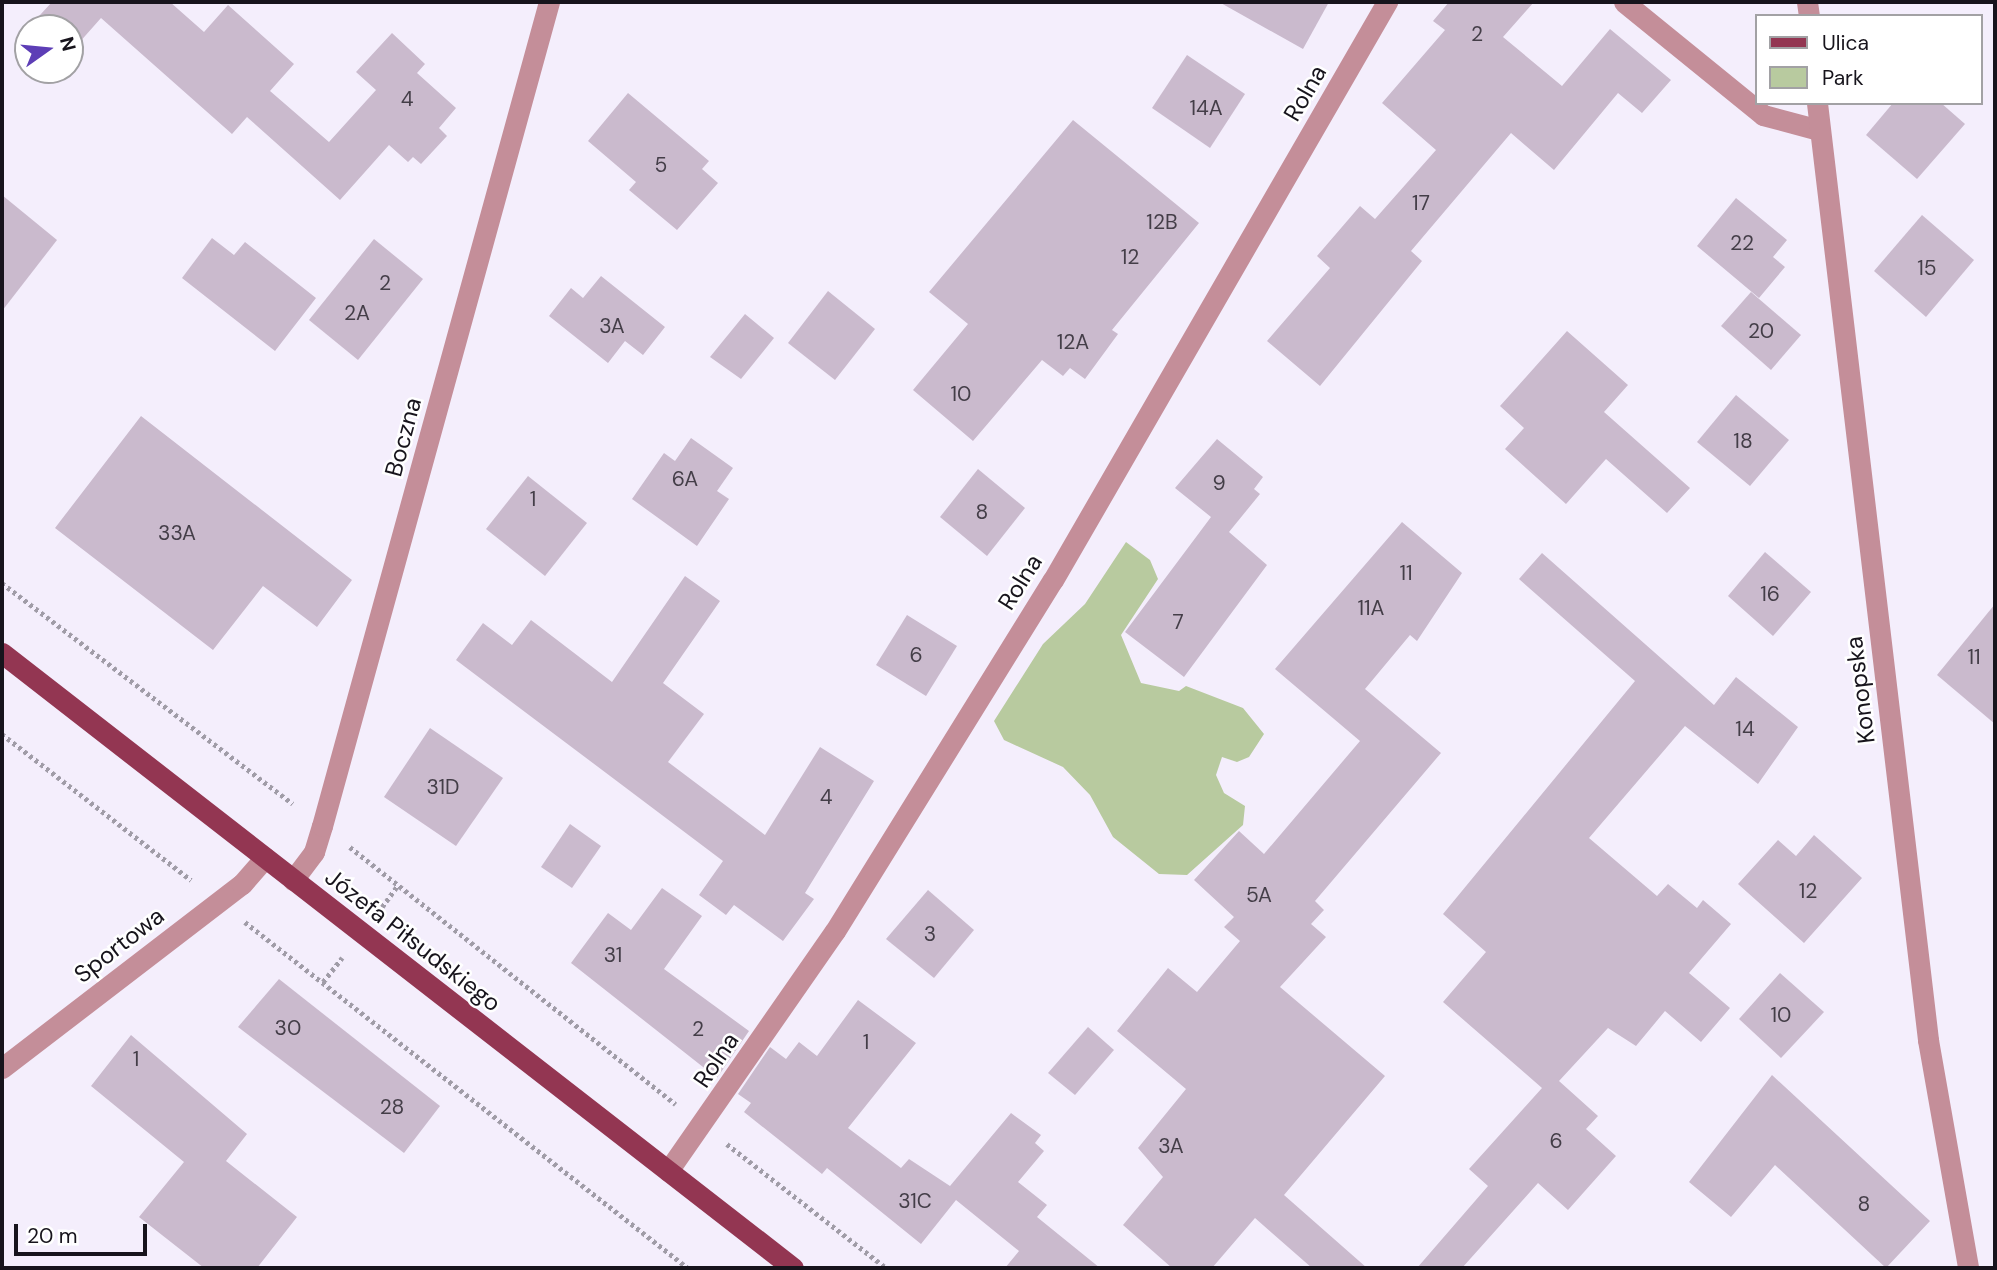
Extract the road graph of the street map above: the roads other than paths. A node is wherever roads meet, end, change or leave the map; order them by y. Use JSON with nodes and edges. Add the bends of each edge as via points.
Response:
{"nodes":[{"id":1,"x":549,"y":2,"type":"edge"},
{"id":2,"x":1387,"y":2,"type":"edge"},
{"id":3,"x":1624,"y":2,"type":"edge"},
{"id":4,"x":1817,"y":105,"type":"edge"},
{"id":5,"x":1819,"y":130,"type":"junction"},
{"id":6,"x":2,"y":653,"type":"edge"},
{"id":7,"x":265,"y":858,"type":"junction"},
{"id":8,"x":293,"y":880,"type":"junction"},
{"id":9,"x":2,"y":1068,"type":"edge"},
{"id":10,"x":668,"y":1171,"type":"junction"},
{"id":11,"x":793,"y":1268,"type":"edge"},
{"id":12,"x":1968,"y":1268,"type":"edge"}],
"edges":[{"from":1,"to":8,"type":"street","name":"Boczna","via":[[323,826],[313,852]]},
{"from":2,"to":10,"type":"street","name":"Rolna","via":[[1053,580],[835,931],[704,1126]]},
{"from":3,"to":5,"type":"street","via":[[1763,115]]},
{"from":4,"to":5,"type":"street","name":"Konopska"},
{"from":5,"to":12,"type":"street","name":"Konopska","via":[[1928,1040]]},
{"from":6,"to":7,"type":"main road","name":"Józefa Piłsudskiego"},
{"from":7,"to":8,"type":"main road","name":"Józefa Piłsudskiego"},
{"from":7,"to":9,"type":"street","name":"Sportowa","via":[[219,901]]},
{"from":8,"to":10,"type":"main road","name":"Józefa Piłsudskiego"},
{"from":10,"to":11,"type":"main road","name":"Józefa Piłsudskiego"}]}
